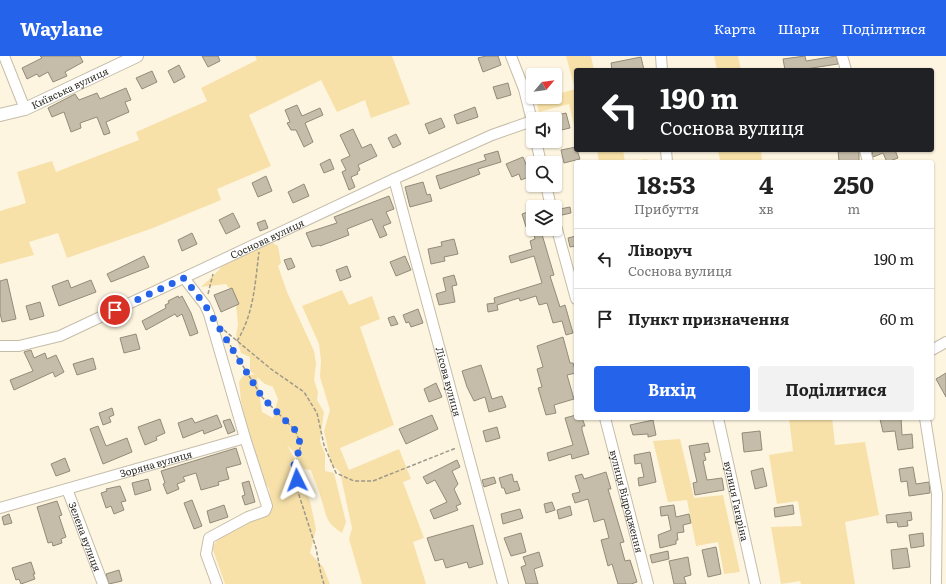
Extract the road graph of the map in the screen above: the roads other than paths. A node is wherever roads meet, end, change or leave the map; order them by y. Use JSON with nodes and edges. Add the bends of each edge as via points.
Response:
{"nodes":[{"id":1,"x":4,"y":56,"type":"edge"},
{"id":2,"x":137,"y":56,"type":"edge"},
{"id":3,"x":512,"y":56,"type":"edge"},
{"id":4,"x":661,"y":56,"type":"edge"},
{"id":5,"x":842,"y":56,"type":"edge"},
{"id":6,"x":662,"y":68,"type":"edge"},
{"id":7,"x":845,"y":68,"type":"edge"},
{"id":8,"x":25,"y":109,"type":"junction"},
{"id":9,"x":530,"y":112,"type":"edge"},
{"id":10,"x":0,"y":115,"type":"edge"},
{"id":11,"x":526,"y":125,"type":"edge"},
{"id":12,"x":394,"y":180,"type":"junction"},
{"id":13,"x":559,"y":236,"type":"edge"},
{"id":14,"x":184,"y":278,"type":"junction"},
{"id":15,"x":574,"y":292,"type":"edge"},
{"id":16,"x":946,"y":342,"type":"edge"},
{"id":17,"x":0,"y":346,"type":"edge"},
{"id":18,"x":934,"y":349,"type":"edge"},
{"id":19,"x":606,"y":420,"type":"edge"},
{"id":20,"x":718,"y":420,"type":"edge"},
{"id":21,"x":925,"y":420,"type":"edge"},
{"id":22,"x":245,"y":438,"type":"junction"},
{"id":23,"x":67,"y":489,"type":"junction"},
{"id":24,"x":0,"y":508,"type":"edge"},
{"id":25,"x":102,"y":584,"type":"edge"},
{"id":26,"x":217,"y":584,"type":"edge"},
{"id":27,"x":503,"y":584,"type":"edge"},
{"id":28,"x":648,"y":584,"type":"edge"},
{"id":29,"x":755,"y":584,"type":"edge"},
{"id":30,"x":936,"y":584,"type":"edge"}],
"edges":[{"from":1,"to":8,"type":"street"},
{"from":2,"to":8,"type":"street","name":"Київська вулиця"},
{"from":3,"to":9,"type":"street"},
{"from":4,"to":6,"type":"street"},
{"from":5,"to":7,"type":"street"},
{"from":8,"to":10,"type":"street","name":"Київська вулиця"},
{"from":11,"to":12,"type":"street","name":"Соснова вулиця","via":[[492,135]]},
{"from":12,"to":14,"type":"street","name":"Соснова вулиця"},
{"from":12,"to":27,"type":"street","name":"Лісова вулиця"},
{"from":13,"to":15,"type":"street"},
{"from":14,"to":17,"type":"street","name":"Соснова вулиця","via":[[60,336],[19,346]]},
{"from":14,"to":22,"type":"street","via":[[205,305]]},
{"from":16,"to":18,"type":"street"},
{"from":19,"to":28,"type":"street","name":"вулиця Відродження"},
{"from":20,"to":29,"type":"street","name":"вулиця Гагаріна"},
{"from":21,"to":30,"type":"street","via":[[937,494]]},
{"from":22,"to":23,"type":"street","name":"Зоряна вулиця"},
{"from":22,"to":26,"type":"street","via":[[268,506],[265,511],[209,538],[206,554]]},
{"from":23,"to":24,"type":"street","name":"Зоряна вулиця"},
{"from":23,"to":25,"type":"street","name":"Зелена вулиця"}]}
